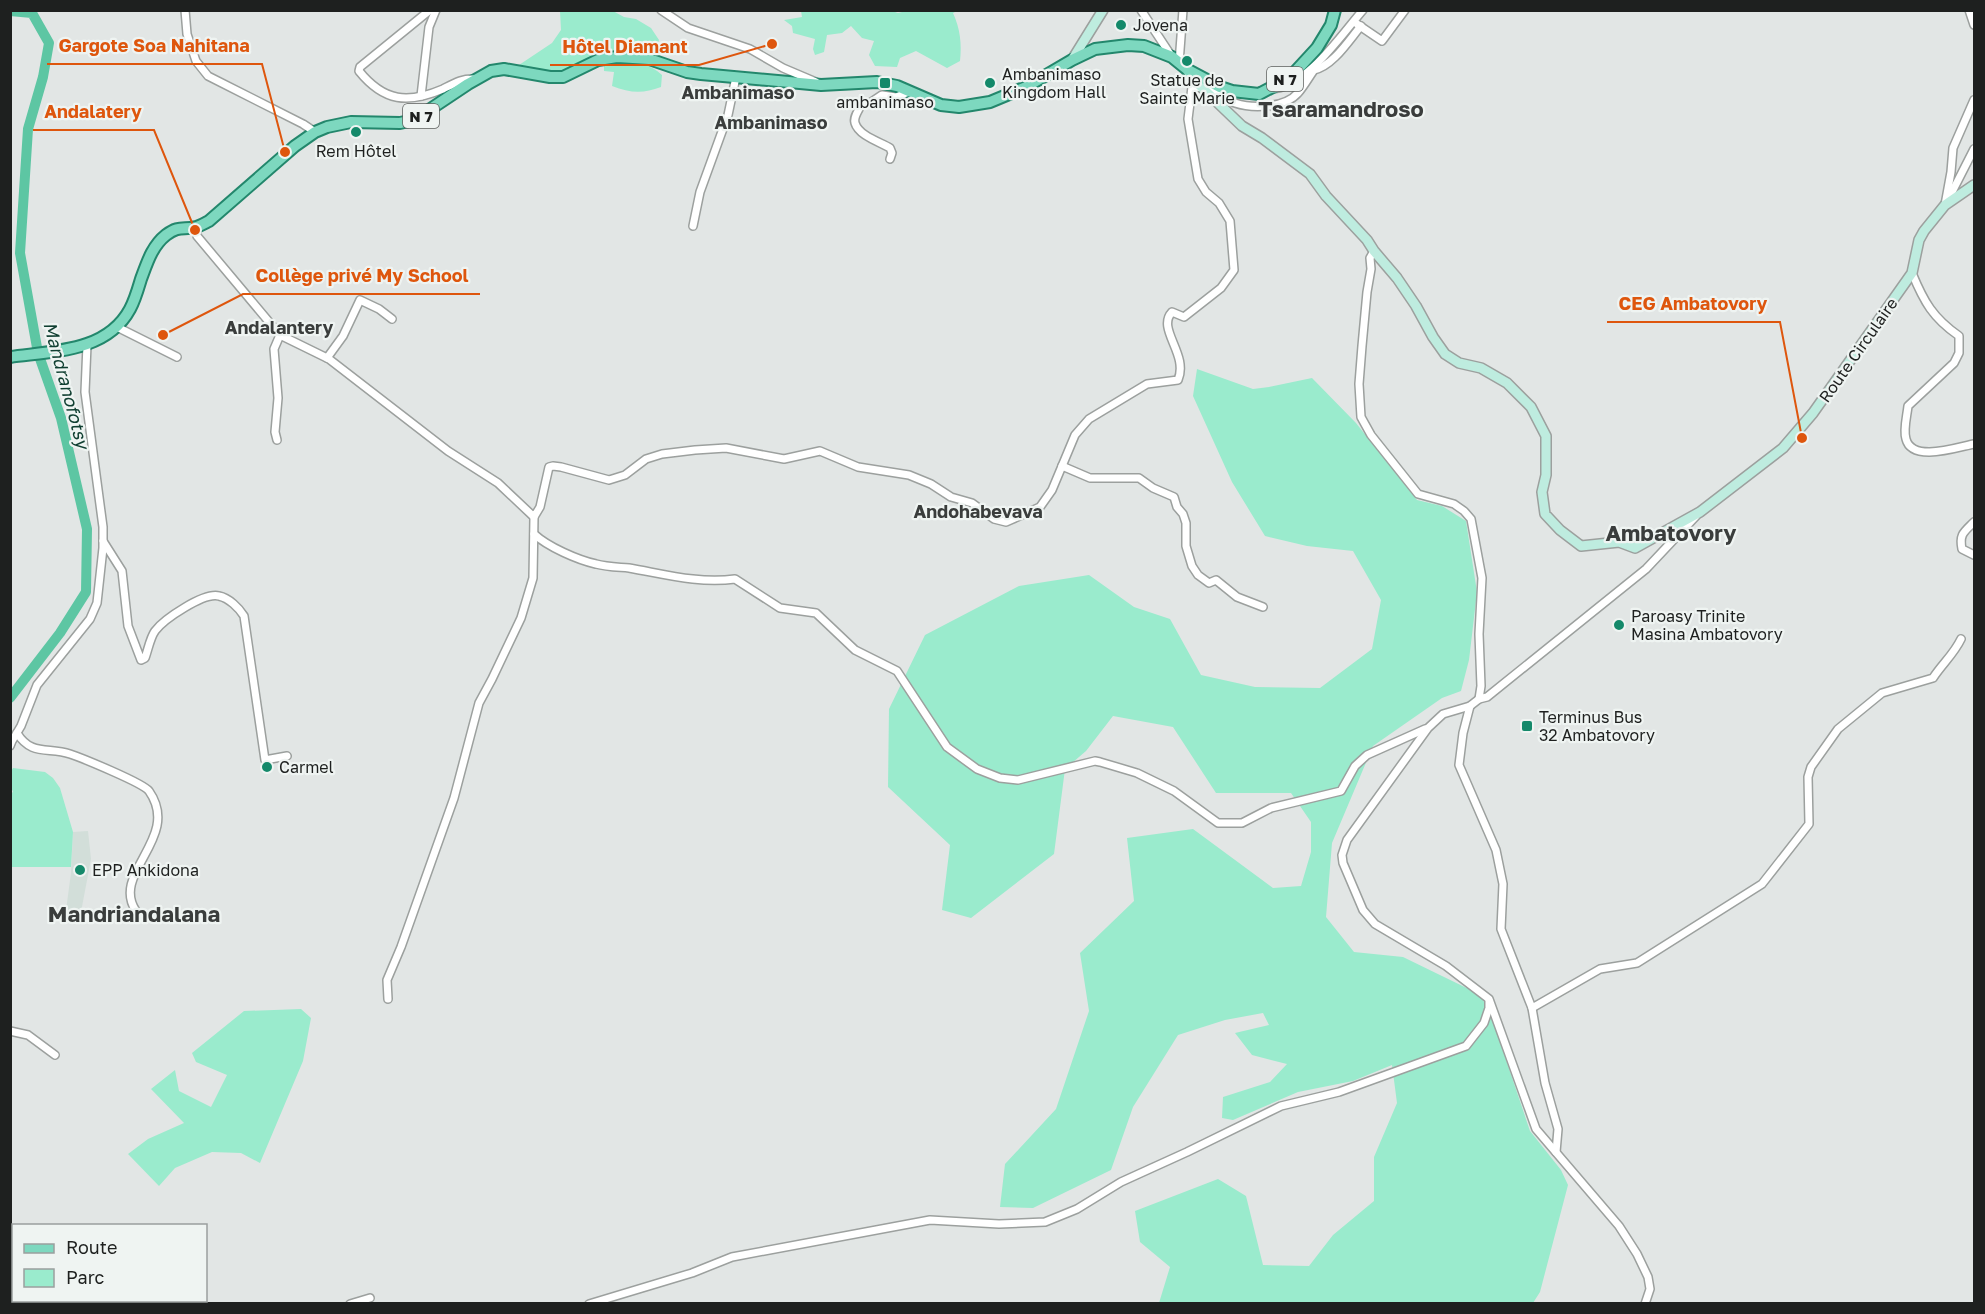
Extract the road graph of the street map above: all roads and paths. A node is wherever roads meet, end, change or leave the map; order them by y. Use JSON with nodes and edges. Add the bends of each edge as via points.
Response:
{"nodes":[{"id":1,"x":185,"y":10,"type":"edge"},
{"id":2,"x":430,"y":10,"type":"edge"},
{"id":3,"x":436,"y":10,"type":"edge"},
{"id":4,"x":661,"y":10,"type":"edge"},
{"id":5,"x":1103,"y":10,"type":"edge"},
{"id":6,"x":1141,"y":10,"type":"edge"},
{"id":7,"x":1183,"y":10,"type":"edge"},
{"id":8,"x":1335,"y":10,"type":"edge"},
{"id":9,"x":1354,"y":10,"type":"edge"},
{"id":10,"x":1363,"y":10,"type":"edge"},
{"id":11,"x":1969,"y":10,"type":"edge"},
{"id":12,"x":1401,"y":12,"type":"edge"},
{"id":13,"x":1353,"y":20,"type":"junction"},
{"id":14,"x":1974,"y":25,"type":"edge"},
{"id":15,"x":1361,"y":26,"type":"junction"},
{"id":16,"x":1072,"y":60,"type":"junction"},
{"id":17,"x":1180,"y":63,"type":"junction"},
{"id":18,"x":736,"y":77,"type":"junction"},
{"id":19,"x":477,"y":79,"type":"junction"},
{"id":20,"x":1202,"y":83,"type":"junction"},
{"id":21,"x":822,"y":85,"type":"junction"},
{"id":22,"x":1269,"y":89,"type":"junction"},
{"id":23,"x":909,"y":92,"type":"junction"},
{"id":24,"x":421,"y":96,"type":"junction"},
{"id":25,"x":1974,"y":100,"type":"edge"},
{"id":26,"x":315,"y":132,"type":"junction"},
{"id":27,"x":1974,"y":149,"type":"edge"},
{"id":28,"x":890,"y":159,"type":"dead end"},
{"id":29,"x":1974,"y":185,"type":"edge"},
{"id":30,"x":1945,"y":205,"type":"junction"},
{"id":31,"x":693,"y":226,"type":"dead end"},
{"id":32,"x":195,"y":227,"type":"junction"},
{"id":33,"x":1374,"y":251,"type":"junction"},
{"id":34,"x":1912,"y":273,"type":"junction"},
{"id":35,"x":392,"y":319,"type":"dead end"},
{"id":36,"x":117,"y":327,"type":"junction"},
{"id":37,"x":280,"y":335,"type":"junction"},
{"id":38,"x":87,"y":345,"type":"junction"},
{"id":39,"x":11,"y":357,"type":"edge"},
{"id":40,"x":177,"y":357,"type":"dead end"},
{"id":41,"x":327,"y":358,"type":"junction"},
{"id":42,"x":277,"y":440,"type":"dead end"},
{"id":43,"x":1974,"y":444,"type":"edge"},
{"id":44,"x":1062,"y":466,"type":"junction"},
{"id":45,"x":1700,"y":512,"type":"junction"},
{"id":46,"x":534,"y":517,"type":"junction"},
{"id":47,"x":1974,"y":522,"type":"edge"},
{"id":48,"x":534,"y":534,"type":"junction"},
{"id":49,"x":103,"y":541,"type":"junction"},
{"id":50,"x":1974,"y":555,"type":"edge"},
{"id":51,"x":1263,"y":607,"type":"dead end"},
{"id":52,"x":1961,"y":639,"type":"dead end"},
{"id":53,"x":1479,"y":699,"type":"junction"},
{"id":54,"x":1470,"y":706,"type":"junction"},
{"id":55,"x":1428,"y":728,"type":"junction"},
{"id":56,"x":17,"y":733,"type":"junction"},
{"id":57,"x":10,"y":746,"type":"edge"},
{"id":58,"x":286,"y":756,"type":"dead end"},
{"id":59,"x":136,"y":911,"type":"dead end"},
{"id":60,"x":388,"y":999,"type":"dead end"},
{"id":61,"x":1489,"y":999,"type":"junction"},
{"id":62,"x":1532,"y":1008,"type":"junction"},
{"id":63,"x":10,"y":1031,"type":"edge"},
{"id":64,"x":55,"y":1055,"type":"dead end"},
{"id":65,"x":1556,"y":1152,"type":"junction"},
{"id":66,"x":370,"y":1298,"type":"dead end"},
{"id":67,"x":350,"y":1304,"type":"edge"},
{"id":68,"x":589,"y":1304,"type":"edge"},
{"id":69,"x":1645,"y":1304,"type":"edge"}],
"edges":[{"from":1,"to":26,"type":"street","via":[[187,34],[196,61],[208,76]]},
{"from":2,"to":24,"type":"street","via":[[359,71],[386,94],[406,99]]},
{"from":3,"to":24,"type":"street","via":[[429,27]]},
{"from":4,"to":21,"type":"street","via":[[694,31],[750,49]]},
{"from":5,"to":16,"type":"street"},
{"from":6,"to":17,"type":"street"},
{"from":7,"to":17,"type":"street"},
{"from":8,"to":22,"type":"main road","number":"N 7","via":[[1317,48],[1294,72]]},
{"from":9,"to":13,"type":"street"},
{"from":10,"to":13,"type":"street"},
{"from":11,"to":14,"type":"street"},
{"from":12,"to":15,"type":"street","via":[[1382,41]]},
{"from":13,"to":15,"type":"street"},
{"from":13,"to":22,"type":"street","via":[[1327,53],[1294,83]]},
{"from":15,"to":20,"type":"street","via":[[1333,58],[1314,70],[1297,95],[1280,104],[1236,104]]},
{"from":16,"to":17,"type":"main road","number":"N 7","via":[[1095,49],[1128,45],[1144,46]]},
{"from":16,"to":23,"type":"main road","number":"N 7","via":[[1026,87],[976,105],[941,105]]},
{"from":17,"to":20,"type":"main road","number":"N 7"},
{"from":18,"to":19,"type":"main road","number":"N 7","via":[[687,72],[649,59],[617,57],[598,60],[563,77],[504,69]]},
{"from":18,"to":21,"type":"main road","number":"N 7"},
{"from":18,"to":31,"type":"street"},
{"from":19,"to":24,"type":"street","via":[[466,79]]},
{"from":19,"to":26,"type":"main road","number":"N 7","via":[[414,120],[351,122]]},
{"from":20,"to":22,"type":"main road","number":"N 7","via":[[1259,94]]},
{"from":20,"to":33,"type":"street","name":"Route Circulaire","via":[[1242,126],[1310,174]]},
{"from":20,"to":44,"type":"street","via":[[1192,87],[1190,135],[1198,179],[1230,221],[1234,270],[1221,288],[1184,317],[1172,312],[1167,317],[1180,356],[1182,371],[1178,380],[1147,384],[1089,419],[1075,435]]},
{"from":21,"to":23,"type":"main road","number":"N 7","via":[[877,82]]},
{"from":23,"to":28,"type":"street","via":[[896,98],[882,95],[861,105],[855,119],[861,132],[890,148]]},
{"from":25,"to":30,"type":"street","via":[[1953,148]]},
{"from":26,"to":32,"type":"main road","number":"N 7","via":[[209,221]]},
{"from":27,"to":30,"type":"street"},
{"from":29,"to":30,"type":"street","name":"Route Circulaire"},
{"from":30,"to":34,"type":"street","name":"Route Circulaire","via":[[1918,240]]},
{"from":32,"to":36,"type":"main road","number":"N 7","via":[[181,227],[159,240],[129,310]]},
{"from":32,"to":37,"type":"street","via":[[197,236]]},
{"from":33,"to":45,"type":"street","name":"Route Circulaire","via":[[1397,278],[1445,354],[1507,383],[1531,407],[1546,436],[1542,492],[1545,514],[1560,530],[1581,546],[1619,542],[1635,548]]},
{"from":33,"to":53,"type":"street","via":[[1370,258],[1359,384],[1361,417],[1418,494],[1454,504],[1471,519],[1482,578]]},
{"from":34,"to":43,"type":"street","via":[[1941,323],[1959,336],[1959,353],[1954,363],[1908,406],[1906,440],[1911,448],[1928,453]]},
{"from":34,"to":45,"type":"street","name":"Route Circulaire","via":[[1806,422],[1783,448]]},
{"from":35,"to":41,"type":"street","via":[[360,300],[343,336]]},
{"from":36,"to":38,"type":"main road","number":"N 7"},
{"from":36,"to":40,"type":"street"},
{"from":37,"to":41,"type":"street"},
{"from":37,"to":42,"type":"street","via":[[274,349]]},
{"from":38,"to":39,"type":"main road","number":"N 7"},
{"from":38,"to":49,"type":"street","via":[[85,392]]},
{"from":41,"to":46,"type":"street","via":[[448,451],[498,483]]},
{"from":44,"to":46,"type":"street","via":[[1040,507],[1006,522],[909,475],[858,467],[820,451],[784,459],[726,448],[695,450],[646,459],[625,475],[609,480],[549,467]]},
{"from":44,"to":51,"type":"street","via":[[1090,477],[1139,478],[1174,497],[1186,523],[1188,555],[1198,575],[1209,582],[1216,580],[1237,597]]},
{"from":45,"to":53,"type":"street","via":[[1646,569],[1487,697]]},
{"from":46,"to":48,"type":"street"},
{"from":47,"to":50,"type":"street","via":[[1960,540],[1962,549]]},
{"from":48,"to":55,"type":"street","via":[[597,564],[667,577],[735,579],[780,608],[816,613],[855,650],[897,671],[947,747],[977,769],[1000,778],[1018,780],[1095,761],[1137,773],[1174,791],[1218,823],[1242,823],[1271,808],[1341,791],[1355,766],[1367,755]]},
{"from":48,"to":60,"type":"street","via":[[533,578],[521,618],[478,703],[453,798],[387,980]]},
{"from":49,"to":56,"type":"street","via":[[97,603],[90,618],[37,685]]},
{"from":49,"to":58,"type":"street","via":[[122,571],[128,626],[141,660],[155,632],[197,601],[221,596],[238,608],[244,616],[265,760]]},
{"from":52,"to":62,"type":"street","via":[[1933,678],[1882,693],[1839,729],[1811,767],[1809,824],[1762,884],[1637,963],[1600,969]]},
{"from":53,"to":54,"type":"street"},
{"from":54,"to":55,"type":"street","via":[[1443,714]]},
{"from":54,"to":62,"type":"street","via":[[1459,765],[1496,850],[1503,884],[1500,929]]},
{"from":55,"to":61,"type":"street","via":[[1347,840],[1343,863],[1363,910],[1375,924],[1446,966]]},
{"from":56,"to":57,"type":"street"},
{"from":56,"to":59,"type":"street","via":[[23,744],[34,749],[69,753],[146,788],[155,802],[158,828],[131,882],[130,901]]},
{"from":61,"to":65,"type":"street","via":[[1536,1130]]},
{"from":61,"to":68,"type":"street","via":[[1484,1023],[1466,1046],[1339,1092],[1281,1106],[1045,1222],[918,1222],[732,1257]]},
{"from":62,"to":65,"type":"street","via":[[1545,1083],[1558,1129]]},
{"from":63,"to":64,"type":"street","via":[[28,1035]]},
{"from":65,"to":69,"type":"street","via":[[1619,1226],[1637,1254],[1650,1289]]},
{"from":66,"to":67,"type":"street"}]}
